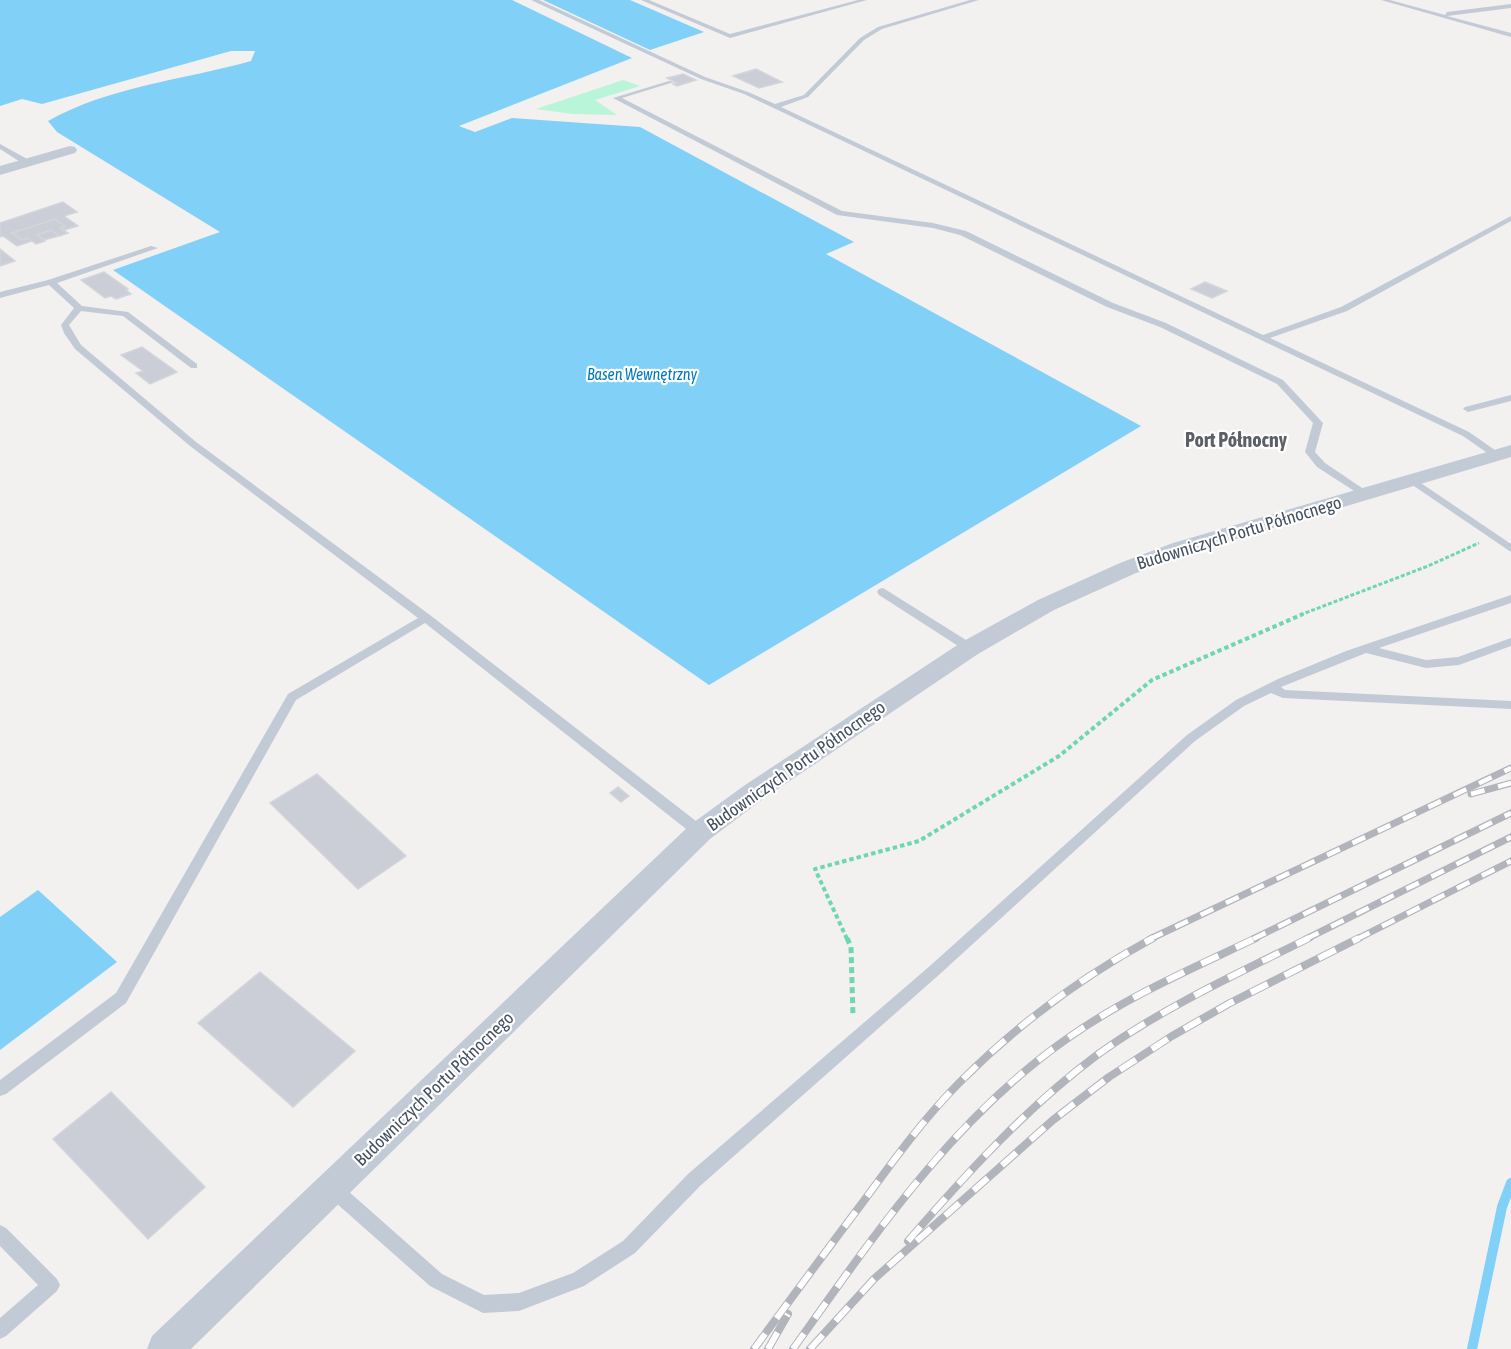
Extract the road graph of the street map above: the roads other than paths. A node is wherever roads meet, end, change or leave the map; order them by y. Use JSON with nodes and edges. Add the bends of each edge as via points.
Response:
{"nodes":[{"id":1,"x":534,"y":0,"type":"edge"},
{"id":2,"x":644,"y":0,"type":"edge"},
{"id":3,"x":864,"y":0,"type":"edge"},
{"id":4,"x":976,"y":0,"type":"edge"},
{"id":5,"x":1384,"y":0,"type":"edge"},
{"id":6,"x":1511,"y":6,"type":"edge"},
{"id":7,"x":1440,"y":15,"type":"junction"},
{"id":8,"x":1511,"y":35,"type":"edge"},
{"id":9,"x":671,"y":82,"type":"dead end"},
{"id":10,"x":774,"y":107,"type":"junction"},
{"id":11,"x":0,"y":146,"type":"edge"},
{"id":12,"x":70,"y":150,"type":"dead end"},
{"id":13,"x":28,"y":163,"type":"junction"},
{"id":14,"x":0,"y":171,"type":"edge"},
{"id":15,"x":1511,"y":218,"type":"edge"},
{"id":16,"x":154,"y":248,"type":"dead end"},
{"id":17,"x":51,"y":282,"type":"junction"},
{"id":18,"x":0,"y":295,"type":"edge"},
{"id":19,"x":79,"y":308,"type":"junction"},
{"id":20,"x":1262,"y":338,"type":"junction"},
{"id":21,"x":194,"y":366,"type":"dead end"},
{"id":22,"x":1511,"y":398,"type":"edge"},
{"id":23,"x":1468,"y":410,"type":"dead end"},
{"id":24,"x":1504,"y":453,"type":"edge"},
{"id":25,"x":1412,"y":480,"type":"junction"},
{"id":26,"x":1366,"y":494,"type":"junction"},
{"id":27,"x":1511,"y":549,"type":"edge"},
{"id":28,"x":883,"y":592,"type":"dead end"},
{"id":29,"x":1511,"y":599,"type":"edge"},
{"id":30,"x":426,"y":618,"type":"junction"},
{"id":31,"x":1511,"y":642,"type":"edge"},
{"id":32,"x":970,"y":648,"type":"junction"},
{"id":33,"x":1366,"y":648,"type":"junction"},
{"id":34,"x":1271,"y":687,"type":"junction"},
{"id":35,"x":1511,"y":705,"type":"edge"},
{"id":36,"x":700,"y":832,"type":"junction"},
{"id":37,"x":0,"y":1089,"type":"edge"},
{"id":38,"x":332,"y":1188,"type":"junction"},
{"id":39,"x":0,"y":1234,"type":"edge"},
{"id":40,"x":0,"y":1330,"type":"edge"},
{"id":41,"x":165,"y":1349,"type":"edge"}],
"edges":[{"from":1,"to":10,"type":"lane"},
{"from":2,"to":3,"type":"lane","via":[[730,36]]},
{"from":4,"to":10,"type":"lane","via":[[880,28],[862,39],[806,96]]},
{"from":5,"to":7,"type":"lane"},
{"from":6,"to":7,"type":"lane"},
{"from":7,"to":8,"type":"lane"},
{"from":9,"to":26,"type":"lane","via":[[616,98],[840,213],[939,225],[963,233],[1280,382],[1318,423],[1310,452],[1322,465]]},
{"from":10,"to":20,"type":"lane"},
{"from":11,"to":13,"type":"lane"},
{"from":12,"to":13,"type":"street"},
{"from":13,"to":14,"type":"street"},
{"from":15,"to":20,"type":"lane","via":[[1344,309]]},
{"from":16,"to":17,"type":"lane"},
{"from":17,"to":18,"type":"lane"},
{"from":17,"to":19,"type":"lane"},
{"from":19,"to":21,"type":"lane","via":[[125,314]]},
{"from":19,"to":30,"type":"lane","via":[[66,325],[78,347],[193,444]]},
{"from":20,"to":24,"type":"lane"},
{"from":22,"to":23,"type":"lane"},
{"from":24,"to":25,"type":"street","name":"Budowniczych Portu Północnego"},
{"from":25,"to":26,"type":"street","name":"Budowniczych Portu Północnego"},
{"from":25,"to":27,"type":"lane"},
{"from":26,"to":32,"type":"street","name":"Budowniczych Portu Północnego","via":[[1181,548],[1128,568],[1046,605]]},
{"from":28,"to":32,"type":"lane"},
{"from":29,"to":33,"type":"lane"},
{"from":30,"to":36,"type":"lane"},
{"from":30,"to":37,"type":"lane","via":[[292,697],[121,998]]},
{"from":31,"to":33,"type":"lane","via":[[1459,661],[1426,664]]},
{"from":32,"to":36,"type":"street","name":"Budowniczych Portu Północnego"},
{"from":33,"to":34,"type":"lane"},
{"from":34,"to":35,"type":"lane","via":[[1283,694]]},
{"from":34,"to":38,"type":"lane","via":[[1240,703],[1191,738],[694,1180],[629,1247],[578,1280],[519,1302],[483,1304],[436,1280]]},
{"from":36,"to":38,"type":"street","name":"Budowniczych Portu Północnego"},
{"from":38,"to":41,"type":"street","name":"Budowniczych Portu Północnego"},
{"from":39,"to":40,"type":"lane","via":[[51,1285]]}]}
